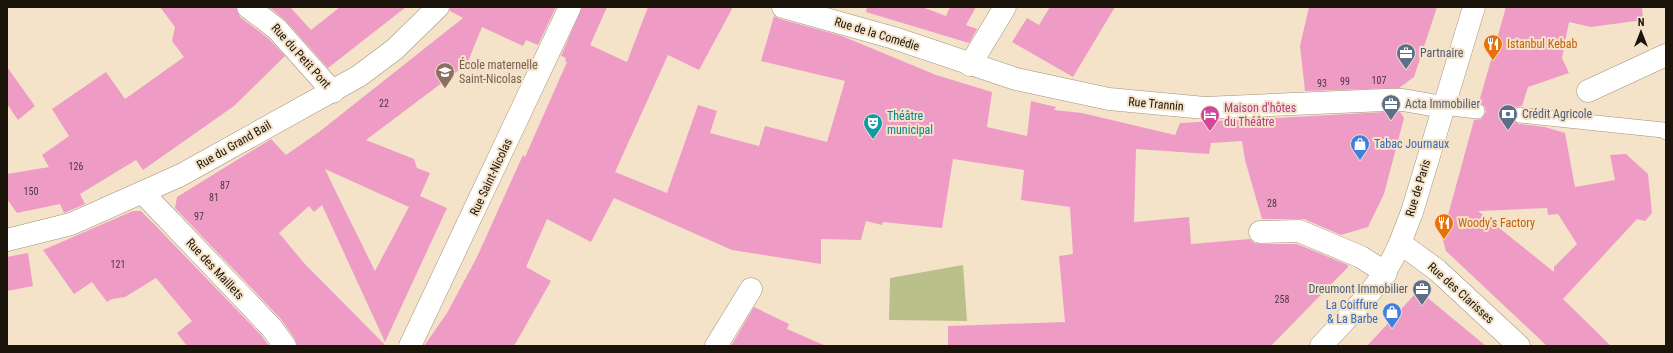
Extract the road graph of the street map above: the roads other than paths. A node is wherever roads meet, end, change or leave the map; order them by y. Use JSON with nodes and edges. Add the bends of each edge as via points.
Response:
{"nodes":[{"id":1,"x":438,"y":7,"type":"edge"},
{"id":2,"x":570,"y":7,"type":"edge"},
{"id":3,"x":783,"y":7,"type":"edge"},
{"id":4,"x":1005,"y":7,"type":"edge"},
{"id":5,"x":1474,"y":7,"type":"edge"},
{"id":6,"x":255,"y":12,"type":"edge"},
{"id":7,"x":1666,"y":55,"type":"edge"},
{"id":8,"x":970,"y":65,"type":"junction"},
{"id":9,"x":1588,"y":91,"type":"dead end"},
{"id":10,"x":333,"y":92,"type":"junction"},
{"id":11,"x":1443,"y":107,"type":"junction"},
{"id":12,"x":1477,"y":111,"type":"dead end"},
{"id":13,"x":1520,"y":115,"type":"dead end"},
{"id":14,"x":1666,"y":132,"type":"edge"},
{"id":15,"x":143,"y":193,"type":"junction"},
{"id":16,"x":1260,"y":232,"type":"dead end"},
{"id":17,"x":7,"y":240,"type":"edge"},
{"id":18,"x":1400,"y":243,"type":"junction"},
{"id":19,"x":1386,"y":272,"type":"junction"},
{"id":20,"x":751,"y":289,"type":"dead end"},
{"id":21,"x":1326,"y":344,"type":"edge"},
{"id":22,"x":285,"y":346,"type":"edge"},
{"id":23,"x":410,"y":346,"type":"edge"},
{"id":24,"x":716,"y":346,"type":"edge"},
{"id":25,"x":1519,"y":346,"type":"edge"}],
"edges":[{"from":1,"to":10,"type":"street","name":"Rue du Grand Bail","via":[[395,49]]},
{"from":2,"to":23,"type":"street","name":"Rue Saint-Nicolas"},
{"from":3,"to":8,"type":"street","name":"Rue de la Comédie","via":[[894,38]]},
{"from":4,"to":8,"type":"street"},
{"from":5,"to":11,"type":"street","name":"Rue de Paris"},
{"from":6,"to":10,"type":"street","name":"Rue du Petit Pont","via":[[277,29]]},
{"from":7,"to":9,"type":"street"},
{"from":8,"to":11,"type":"street","name":"Rue Trannin","via":[[1085,95],[1177,106],[1225,107],[1403,100]]},
{"from":10,"to":15,"type":"street","name":"Rue du Grand Bail"},
{"from":11,"to":12,"type":"lane"},
{"from":11,"to":18,"type":"street","name":"Rue de Paris","via":[[1412,212]]},
{"from":13,"to":14,"type":"lane"},
{"from":15,"to":17,"type":"street","name":"Rue du Grand Bail","via":[[71,224]]},
{"from":15,"to":22,"type":"street","name":"Rue des Maillets","via":[[271,327]]},
{"from":16,"to":19,"type":"street","via":[[1299,231],[1361,257]]},
{"from":18,"to":19,"type":"street","name":"Rue de Paris"},
{"from":18,"to":25,"type":"street","name":"Rue des Clarisses","via":[[1437,270]]},
{"from":19,"to":21,"type":"street","name":"Rue de Paris"},
{"from":20,"to":24,"type":"street"}]}
